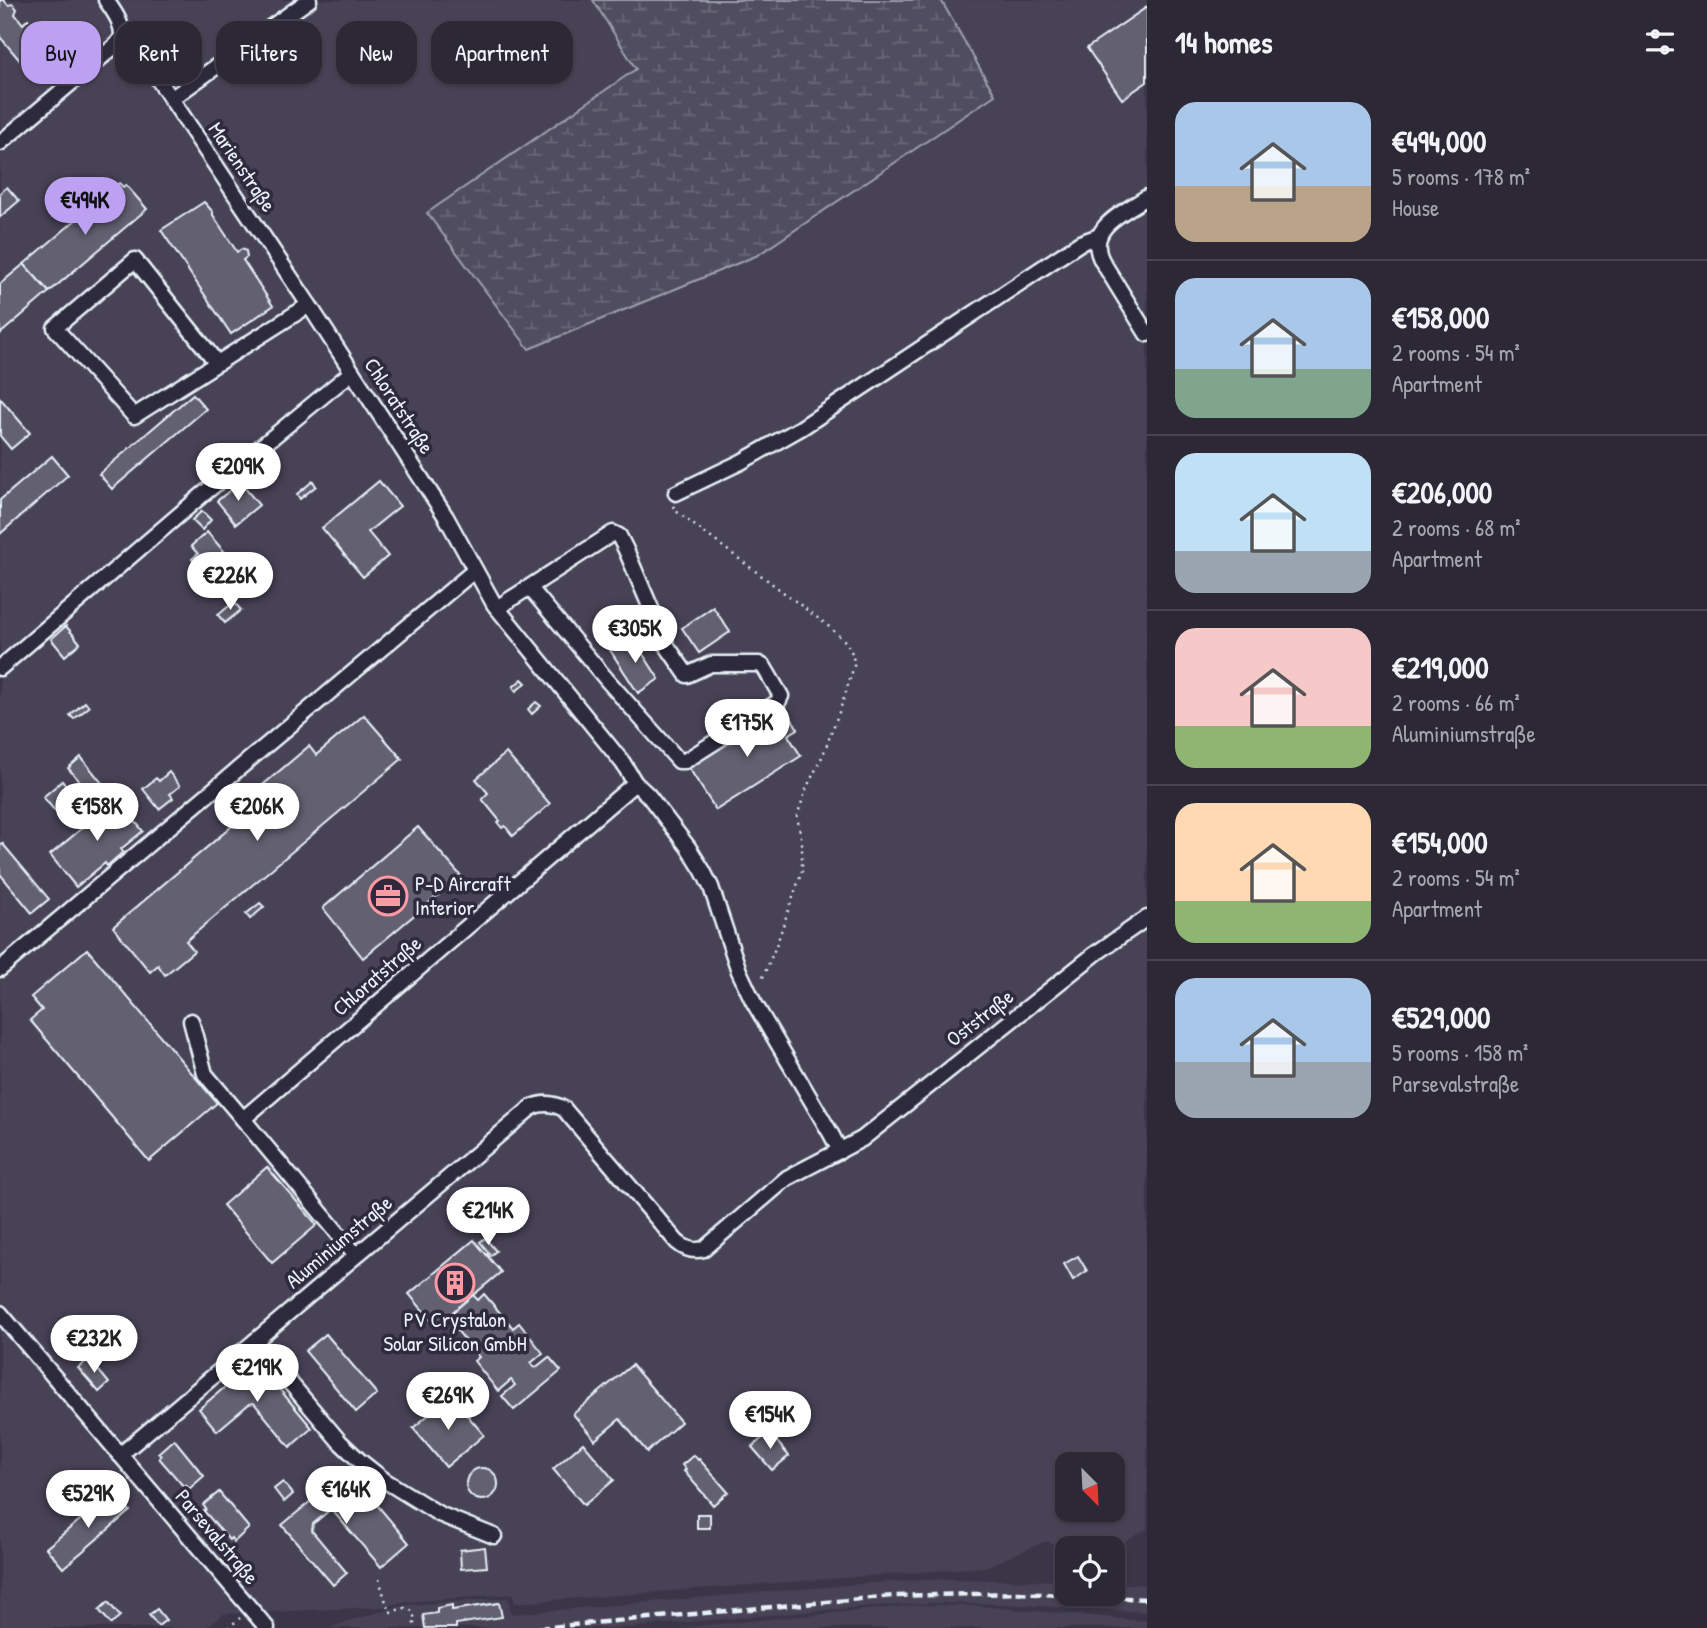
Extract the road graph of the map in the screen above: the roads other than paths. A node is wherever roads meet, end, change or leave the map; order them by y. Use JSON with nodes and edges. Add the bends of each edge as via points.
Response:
{"nodes":[{"id":1,"x":106,"y":0,"type":"edge"},
{"id":2,"x":309,"y":0,"type":"edge"},
{"id":3,"x":119,"y":21,"type":"edge"},
{"id":4,"x":115,"y":46,"type":"edge"},
{"id":5,"x":161,"y":84,"type":"edge"},
{"id":6,"x":171,"y":99,"type":"junction"},
{"id":7,"x":0,"y":143,"type":"edge"},
{"id":8,"x":1147,"y":197,"type":"edge"},
{"id":9,"x":1098,"y":236,"type":"junction"},
{"id":10,"x":309,"y":305,"type":"junction"},
{"id":11,"x":1147,"y":334,"type":"edge"},
{"id":12,"x":217,"y":363,"type":"junction"},
{"id":13,"x":348,"y":367,"type":"junction"},
{"id":14,"x":676,"y":493,"type":"road end"},
{"id":15,"x":475,"y":570,"type":"junction"},
{"id":16,"x":530,"y":588,"type":"junction"},
{"id":17,"x":497,"y":608,"type":"junction"},
{"id":18,"x":0,"y":668,"type":"edge"},
{"id":19,"x":635,"y":783,"type":"junction"},
{"id":20,"x":1147,"y":918,"type":"edge"},
{"id":21,"x":0,"y":969,"type":"edge"},
{"id":22,"x":191,"y":1021,"type":"dead end"},
{"id":23,"x":243,"y":1119,"type":"junction"},
{"id":24,"x":840,"y":1151,"type":"junction"},
{"id":25,"x":356,"y":1255,"type":"junction"},
{"id":26,"x":0,"y":1313,"type":"edge"},
{"id":27,"x":255,"y":1341,"type":"junction"},
{"id":28,"x":120,"y":1455,"type":"junction"},
{"id":29,"x":495,"y":1536,"type":"dead end"},
{"id":30,"x":268,"y":1628,"type":"edge"}],
"edges":[{"from":1,"to":3,"type":"street","name":"Marienstraße"},
{"from":2,"to":6,"type":"street"},
{"from":4,"to":7,"type":"street"},
{"from":5,"to":6,"type":"street","name":"Marienstraße"},
{"from":6,"to":10,"type":"street","name":"Marienstraße"},
{"from":8,"to":9,"type":"street","via":[[1108,223]]},
{"from":9,"to":11,"type":"street","via":[[1099,255]]},
{"from":9,"to":14,"type":"street","via":[[1080,243],[801,428]]},
{"from":10,"to":12,"type":"street"},
{"from":10,"to":13,"type":"street","name":"Marienstraße"},
{"from":12,"to":12,"type":"street","via":[[135,260],[55,328],[134,416]]},
{"from":13,"to":15,"type":"street","name":"Chloratstraße","via":[[446,517]]},
{"from":13,"to":18,"type":"street"},
{"from":15,"to":17,"type":"street","name":"Chloratstraße"},
{"from":15,"to":21,"type":"street"},
{"from":16,"to":16,"type":"street","via":[[613,533],[626,550],[667,646],[687,675],[711,664],[759,664],[780,699],[679,761]]},
{"from":16,"to":17,"type":"street"},
{"from":17,"to":19,"type":"street","name":"Chloratstraße"},
{"from":19,"to":23,"type":"street","name":"Chloratstraße"},
{"from":19,"to":24,"type":"street","name":"Chloratstraße","via":[[703,871],[753,1002]]},
{"from":20,"to":24,"type":"street","name":"Oststraße","via":[[862,1139]]},
{"from":22,"to":23,"type":"street","via":[[205,1074]]},
{"from":23,"to":25,"type":"street"},
{"from":24,"to":25,"type":"street","name":"Aluminiumstraße","via":[[787,1178],[708,1246],[693,1250],[677,1242],[564,1110],[538,1105]]},
{"from":25,"to":27,"type":"street","name":"Aluminiumstraße"},
{"from":26,"to":28,"type":"street","name":"Parsevalstraße"},
{"from":27,"to":28,"type":"street","name":"Aluminiumstraße"},
{"from":27,"to":29,"type":"street","via":[[360,1461],[439,1514]]},
{"from":28,"to":30,"type":"street","name":"Parsevalstraße"}]}
